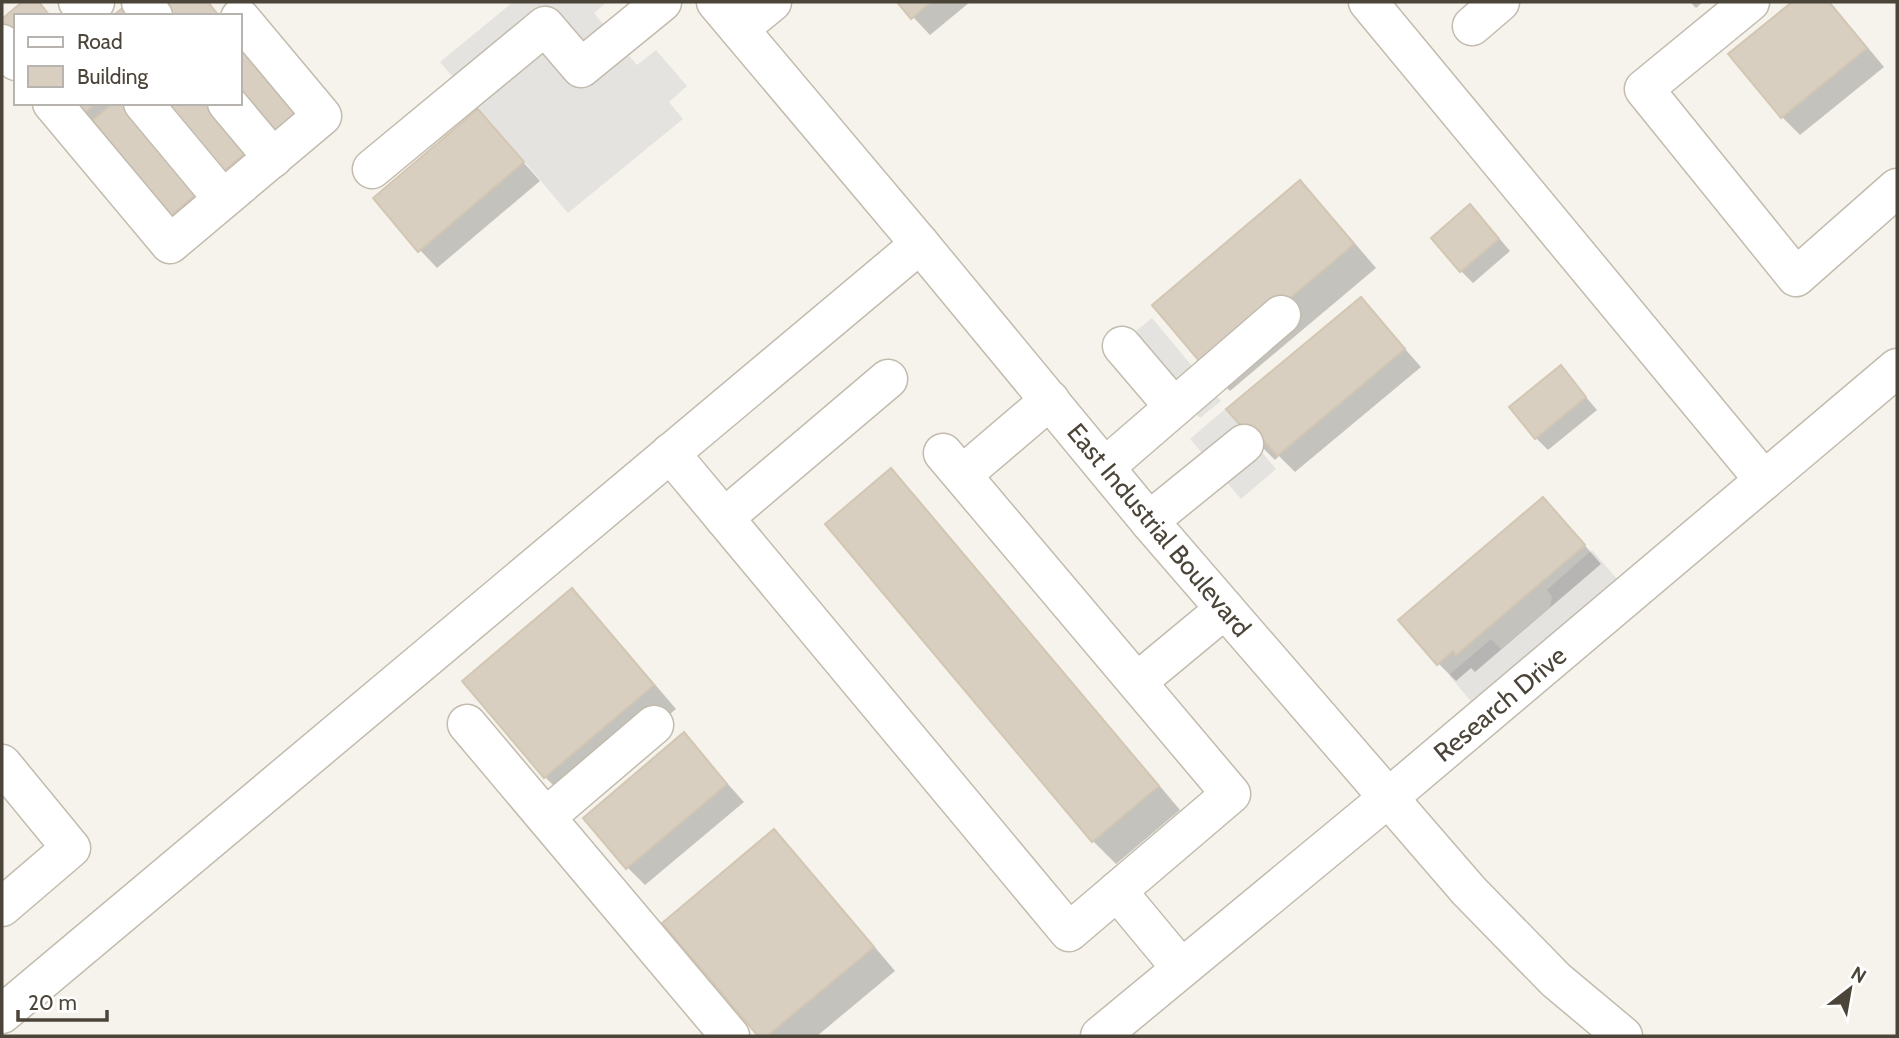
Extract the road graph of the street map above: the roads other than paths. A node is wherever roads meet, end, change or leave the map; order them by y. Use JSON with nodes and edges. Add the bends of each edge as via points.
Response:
{"nodes":[{"id":1,"x":662,"y":2,"type":"edge"},
{"id":2,"x":772,"y":2,"type":"edge"},
{"id":3,"x":1368,"y":2,"type":"edge"},
{"id":4,"x":1750,"y":2,"type":"edge"},
{"id":5,"x":728,"y":15,"type":"edge"},
{"id":6,"x":242,"y":21,"type":"edge"},
{"id":7,"x":2,"y":44,"type":"edge"},
{"id":8,"x":14,"y":59,"type":"edge"},
{"id":9,"x":54,"y":105,"type":"edge"},
{"id":10,"x":145,"y":105,"type":"edge"},
{"id":11,"x":228,"y":105,"type":"edge"},
{"id":12,"x":272,"y":158,"type":"junction"},
{"id":13,"x":372,"y":169,"type":"dead end"},
{"id":14,"x":1897,"y":188,"type":"edge"},
{"id":15,"x":223,"y":199,"type":"junction"},
{"id":16,"x":920,"y":243,"type":"junction"},
{"id":17,"x":1282,"y":315,"type":"dead end"},
{"id":18,"x":1122,"y":346,"type":"dead end"},
{"id":19,"x":1897,"y":368,"type":"edge"},
{"id":20,"x":888,"y":379,"type":"dead end"},
{"id":21,"x":1050,"y":400,"type":"junction"},
{"id":22,"x":1174,"y":407,"type":"junction"},
{"id":23,"x":1244,"y":444,"type":"dead end"},
{"id":24,"x":670,"y":453,"type":"junction"},
{"id":25,"x":1105,"y":467,"type":"junction"},
{"id":26,"x":1764,"y":480,"type":"junction"},
{"id":27,"x":724,"y":518,"type":"junction"},
{"id":28,"x":1149,"y":521,"type":"junction"},
{"id":29,"x":1225,"y":609,"type":"junction"},
{"id":30,"x":1137,"y":682,"type":"junction"},
{"id":31,"x":467,"y":724,"type":"dead end"},
{"id":32,"x":654,"y":724,"type":"dead end"},
{"id":33,"x":2,"y":764,"type":"edge"},
{"id":34,"x":1388,"y":798,"type":"junction"},
{"id":35,"x":546,"y":817,"type":"junction"},
{"id":36,"x":1116,"y":891,"type":"junction"},
{"id":37,"x":2,"y":907,"type":"edge"},
{"id":38,"x":1181,"y":968,"type":"junction"},
{"id":39,"x":2,"y":1014,"type":"edge"},
{"id":40,"x":730,"y":1036,"type":"edge"},
{"id":41,"x":1100,"y":1036,"type":"edge"},
{"id":42,"x":1623,"y":1036,"type":"edge"}],
"edges":[{"from":1,"to":13,"type":"street","via":[[581,68],[545,26]]},
{"from":2,"to":5,"type":"street"},
{"from":3,"to":26,"type":"street"},
{"from":4,"to":14,"type":"street","via":[[1644,89],[1796,277]]},
{"from":5,"to":16,"type":"street","name":"East Industrial Boulevard"},
{"from":6,"to":12,"type":"street","via":[[322,116]]},
{"from":7,"to":8,"type":"street"},
{"from":9,"to":15,"type":"street","via":[[170,244]]},
{"from":10,"to":15,"type":"street"},
{"from":11,"to":12,"type":"street"},
{"from":12,"to":15,"type":"street"},
{"from":16,"to":21,"type":"street","name":"East Industrial Boulevard"},
{"from":16,"to":24,"type":"street"},
{"from":17,"to":22,"type":"street"},
{"from":18,"to":22,"type":"street"},
{"from":19,"to":26,"type":"street","name":"Research Drive"},
{"from":20,"to":27,"type":"street"},
{"from":21,"to":25,"type":"street","name":"East Industrial Boulevard"},
{"from":21,"to":30,"type":"street","via":[[952,464]]},
{"from":22,"to":25,"type":"street"},
{"from":23,"to":28,"type":"street"},
{"from":24,"to":27,"type":"street"},
{"from":24,"to":39,"type":"street"},
{"from":25,"to":28,"type":"street","name":"East Industrial Boulevard"},
{"from":26,"to":34,"type":"street","name":"Research Drive"},
{"from":27,"to":36,"type":"street","via":[[1069,932]]},
{"from":28,"to":29,"type":"street","name":"East Industrial Boulevard"},
{"from":29,"to":30,"type":"street"},
{"from":29,"to":34,"type":"street","name":"East Industrial Boulevard"},
{"from":30,"to":36,"type":"street","via":[[1231,794]]},
{"from":31,"to":35,"type":"street"},
{"from":32,"to":35,"type":"street"},
{"from":33,"to":37,"type":"street","via":[[71,848]]},
{"from":34,"to":38,"type":"street","name":"Research Drive"},
{"from":34,"to":42,"type":"street","name":"East Industrial Boulevard","via":[[1512,938]]},
{"from":35,"to":40,"type":"street"},
{"from":36,"to":38,"type":"street"},
{"from":38,"to":41,"type":"street","name":"Research Drive"}]}
